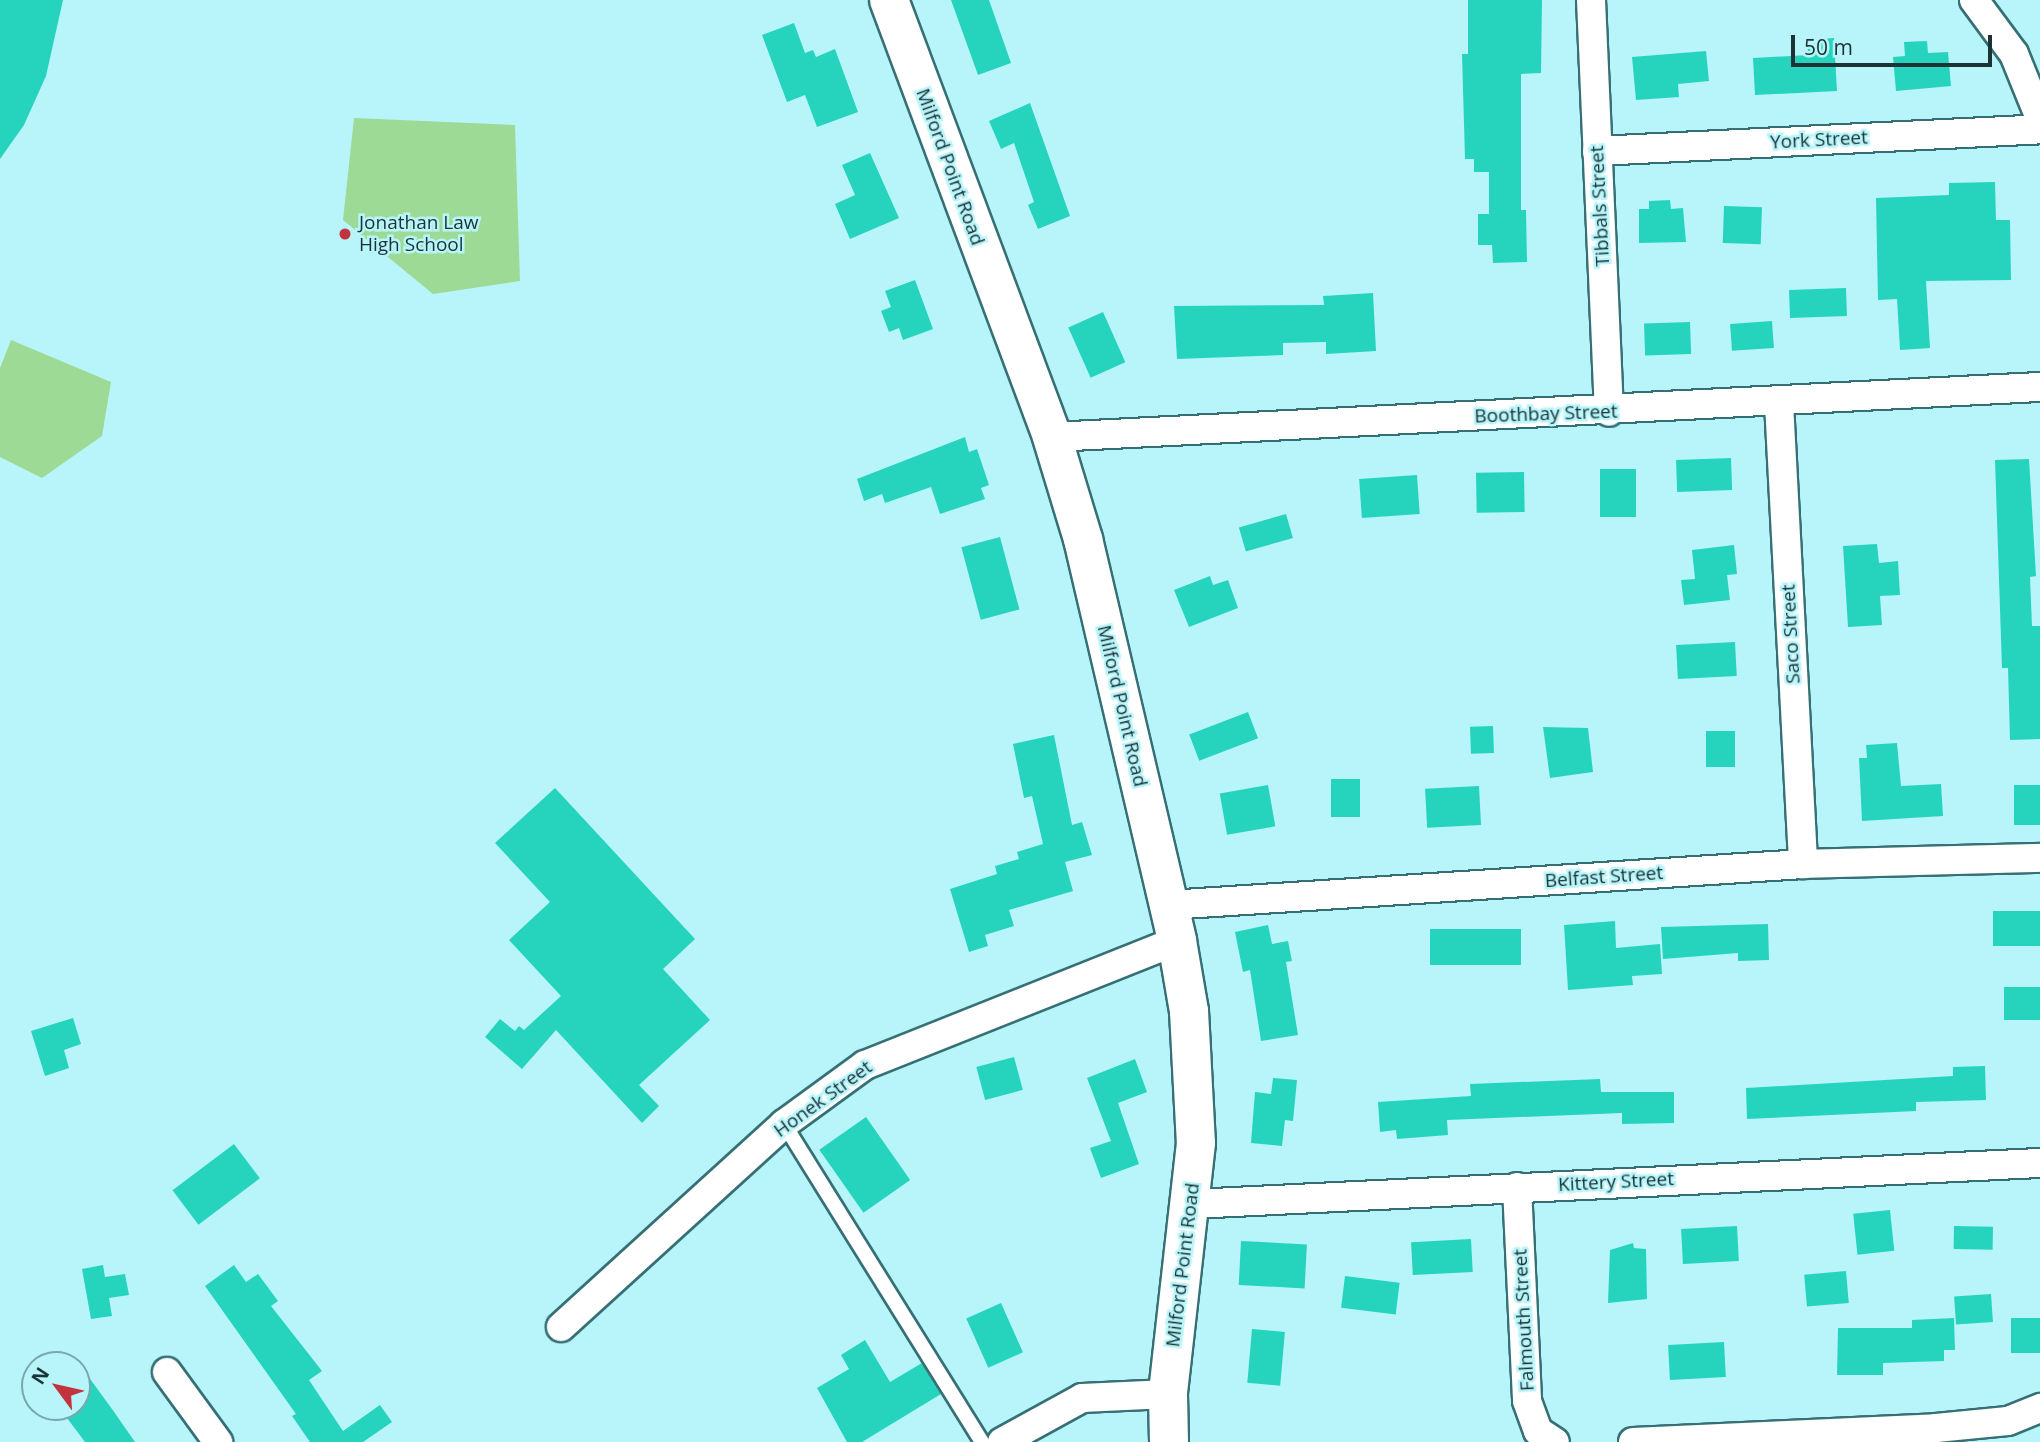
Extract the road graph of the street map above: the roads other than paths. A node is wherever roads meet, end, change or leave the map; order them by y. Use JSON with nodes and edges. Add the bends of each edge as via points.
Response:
{"nodes":[{"id":1,"x":889,"y":0,"type":"edge"},
{"id":2,"x":1591,"y":0,"type":"edge"},
{"id":3,"x":1974,"y":0,"type":"edge"},
{"id":4,"x":2040,"y":118,"type":"edge"},
{"id":5,"x":2040,"y":129,"type":"edge"},
{"id":6,"x":1597,"y":151,"type":"junction"},
{"id":7,"x":2040,"y":387,"type":"edge"},
{"id":8,"x":1779,"y":403,"type":"junction"},
{"id":9,"x":1609,"y":412,"type":"junction"},
{"id":10,"x":1052,"y":437,"type":"junction"},
{"id":11,"x":2040,"y":858,"type":"edge"},
{"id":12,"x":1803,"y":864,"type":"junction"},
{"id":13,"x":1172,"y":923,"type":"junction"},
{"id":14,"x":784,"y":1124,"type":"junction"},
{"id":15,"x":2040,"y":1163,"type":"edge"},
{"id":16,"x":1517,"y":1187,"type":"junction"},
{"id":17,"x":1192,"y":1205,"type":"junction"},
{"id":18,"x":561,"y":1327,"type":"dead end"},
{"id":19,"x":167,"y":1372,"type":"dead end"},
{"id":20,"x":1168,"y":1394,"type":"junction"},
{"id":21,"x":2040,"y":1408,"type":"edge"},
{"id":22,"x":218,"y":1442,"type":"edge"},
{"id":23,"x":982,"y":1442,"type":"edge"},
{"id":24,"x":1002,"y":1442,"type":"edge"},
{"id":25,"x":1169,"y":1442,"type":"edge"},
{"id":26,"x":1555,"y":1442,"type":"edge"},
{"id":27,"x":1633,"y":1442,"type":"edge"}],
"edges":[{"from":1,"to":10,"type":"main road","name":"Milford Point Road"},
{"from":2,"to":6,"type":"street","name":"Tibbals Street"},
{"from":3,"to":4,"type":"street","via":[[2014,54]]},
{"from":5,"to":6,"type":"street","name":"York Street"},
{"from":6,"to":9,"type":"street","name":"Tibbals Street"},
{"from":7,"to":8,"type":"street","name":"Boothbay Street"},
{"from":8,"to":9,"type":"street","name":"Boothbay Street"},
{"from":8,"to":12,"type":"street","name":"Saco Street"},
{"from":9,"to":10,"type":"street","name":"Boothbay Street"},
{"from":10,"to":13,"type":"main road","name":"Milford Point Road","via":[[1083,539]]},
{"from":11,"to":12,"type":"street","name":"Belfast Street"},
{"from":12,"to":13,"type":"street","name":"Belfast Street"},
{"from":13,"to":14,"type":"street","name":"Honek Street","via":[[865,1065]]},
{"from":13,"to":17,"type":"main road","name":"Milford Point Road","via":[[1196,1083]]},
{"from":14,"to":18,"type":"street","name":"Honek Street"},
{"from":14,"to":23,"type":"lane"},
{"from":15,"to":16,"type":"street","name":"Kittery Street"},
{"from":16,"to":17,"type":"street","name":"Kittery Street"},
{"from":16,"to":26,"type":"street","name":"Falmouth Street","via":[[1527,1401],[1538,1431]]},
{"from":17,"to":20,"type":"main road","name":"Milford Point Road"},
{"from":19,"to":22,"type":"street"},
{"from":20,"to":24,"type":"street","via":[[1082,1398]]},
{"from":20,"to":25,"type":"main road","name":"Milford Point Road"},
{"from":21,"to":27,"type":"street","via":[[2008,1421],[1936,1428]]}]}
